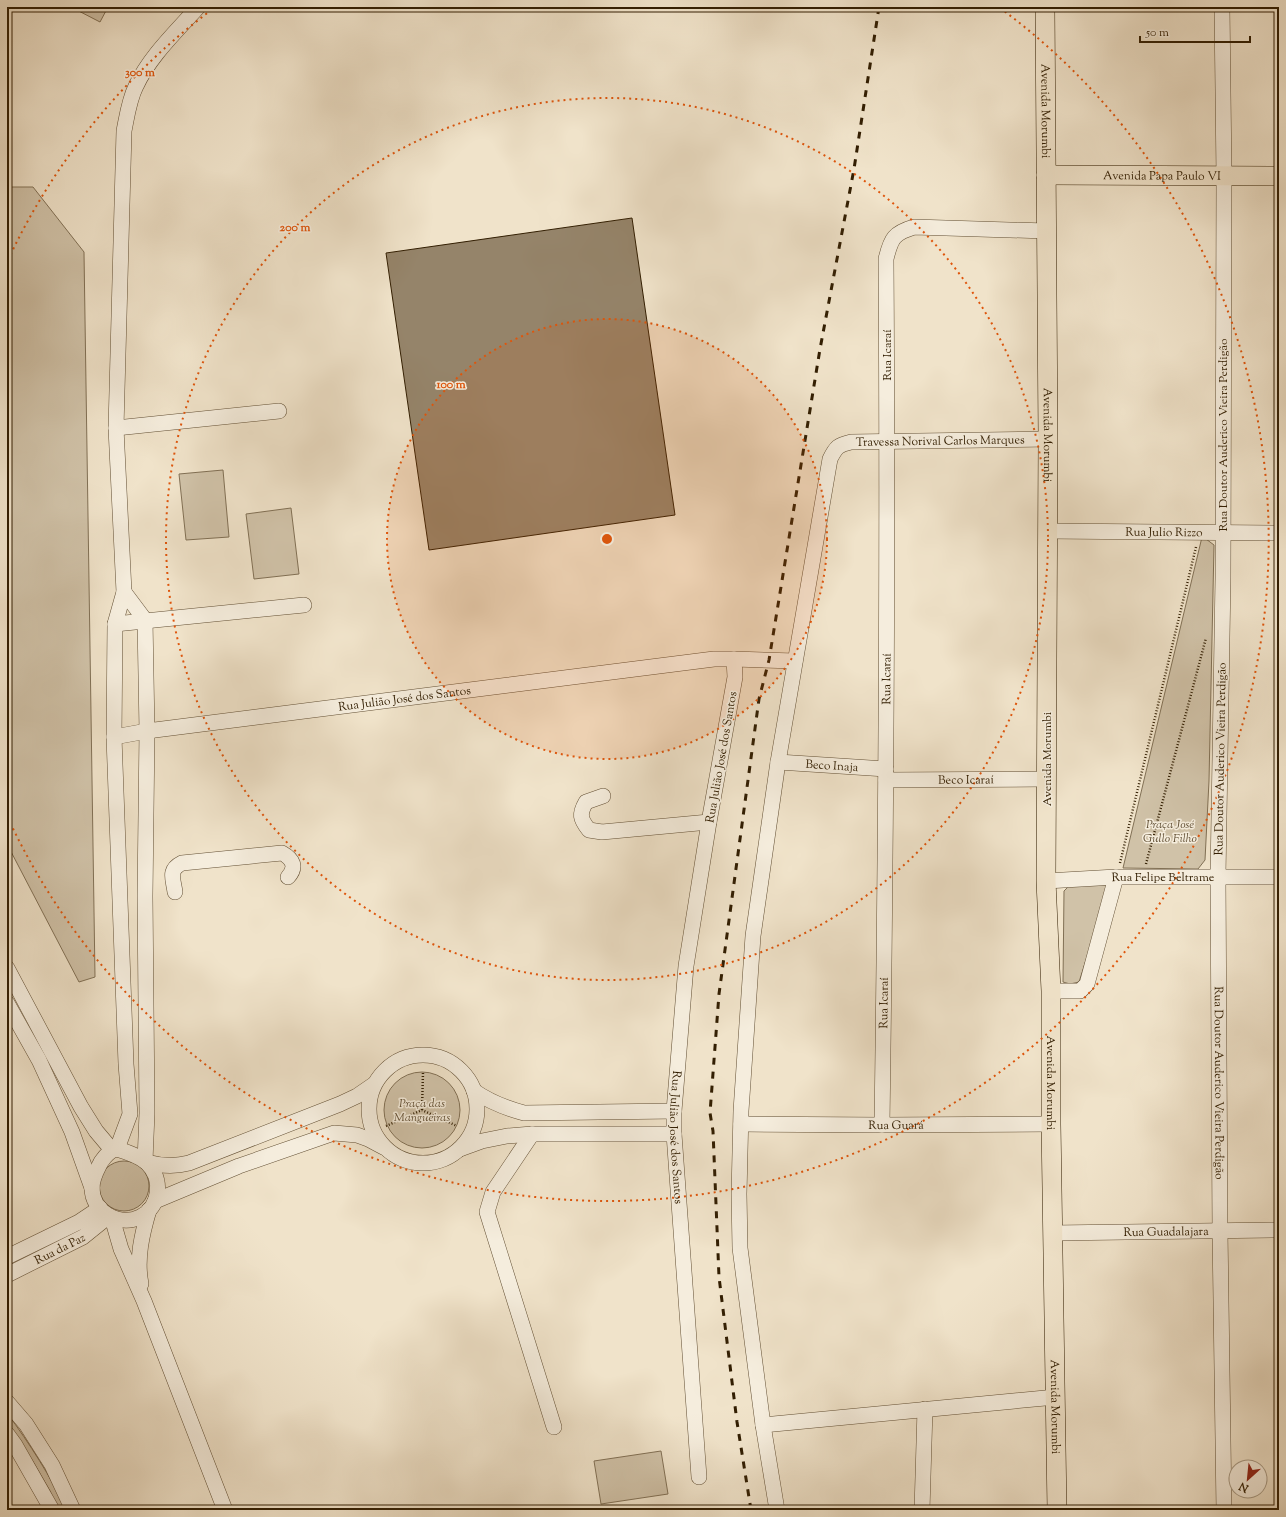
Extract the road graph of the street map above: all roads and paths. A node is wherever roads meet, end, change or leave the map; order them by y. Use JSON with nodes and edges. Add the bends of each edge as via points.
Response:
{"nodes":[{"id":1,"x":198,"y":7,"type":"edge"},
{"id":2,"x":1045,"y":7,"type":"edge"},
{"id":3,"x":1222,"y":7,"type":"edge"},
{"id":4,"x":1046,"y":175,"type":"junction"},
{"id":5,"x":1224,"y":176,"type":"junction"},
{"id":6,"x":1279,"y":176,"type":"edge"},
{"id":7,"x":1046,"y":231,"type":"junction"},
{"id":8,"x":279,"y":411,"type":"dead end"},
{"id":9,"x":116,"y":428,"type":"junction"},
{"id":10,"x":1048,"y":439,"type":"junction"},
{"id":11,"x":887,"y":441,"type":"junction"},
{"id":12,"x":1048,"y":530,"type":"junction"},
{"id":13,"x":1199,"y":532,"type":"junction"},
{"id":14,"x":1222,"y":532,"type":"junction"},
{"id":15,"x":1279,"y":533,"type":"edge"},
{"id":16,"x":124,"y":592,"type":"junction"},
{"id":17,"x":304,"y":605,"type":"dead end"},
{"id":18,"x":145,"y":620,"type":"junction"},
{"id":19,"x":115,"y":624,"type":"junction"},
{"id":20,"x":1208,"y":632,"type":"dead end"},
{"id":21,"x":734,"y":659,"type":"junction"},
{"id":22,"x":795,"y":661,"type":"junction"},
{"id":23,"x":147,"y":731,"type":"junction"},
{"id":24,"x":114,"y":737,"type":"junction"},
{"id":25,"x":778,"y":762,"type":"junction"},
{"id":26,"x":886,"y":775,"type":"junction"},
{"id":27,"x":1046,"y":780,"type":"junction"},
{"id":28,"x":603,"y":796,"type":"dead end"},
{"id":29,"x":709,"y":822,"type":"junction"},
{"id":30,"x":1218,"y":876,"type":"junction"},
{"id":31,"x":288,"y":877,"type":"dead end"},
{"id":32,"x":1116,"y":877,"type":"junction"},
{"id":33,"x":1279,"y":877,"type":"edge"},
{"id":34,"x":1142,"y":878,"type":"junction"},
{"id":35,"x":1046,"y":881,"type":"junction"},
{"id":36,"x":175,"y":892,"type":"dead end"},
{"id":37,"x":7,"y":968,"type":"edge"},
{"id":38,"x":1051,"y":991,"type":"junction"},
{"id":39,"x":7,"y":1003,"type":"edge"},
{"id":40,"x":423,"y":1072,"type":"dead end"},
{"id":41,"x":373,"y":1085,"type":"junction"},
{"id":42,"x":474,"y":1091,"type":"junction"},
{"id":43,"x":422,"y":1110,"type":"junction"},
{"id":44,"x":674,"y":1111,"type":"junction"},
{"id":45,"x":741,"y":1124,"type":"junction"},
{"id":46,"x":1051,"y":1124,"type":"junction"},
{"id":47,"x":882,"y":1125,"type":"junction"},
{"id":48,"x":386,"y":1126,"type":"dead end"},
{"id":49,"x":457,"y":1126,"type":"dead end"},
{"id":50,"x":532,"y":1134,"type":"junction"},
{"id":51,"x":674,"y":1134,"type":"junction"},
{"id":52,"x":115,"y":1150,"type":"junction"},
{"id":53,"x":457,"y":1150,"type":"junction"},
{"id":54,"x":388,"y":1151,"type":"junction"},
{"id":55,"x":146,"y":1161,"type":"junction"},
{"id":56,"x":92,"y":1188,"type":"junction"},
{"id":57,"x":152,"y":1206,"type":"junction"},
{"id":58,"x":107,"y":1214,"type":"junction"},
{"id":59,"x":1279,"y":1230,"type":"edge"},
{"id":60,"x":1220,"y":1231,"type":"junction"},
{"id":61,"x":1053,"y":1233,"type":"junction"},
{"id":62,"x":7,"y":1257,"type":"edge"},
{"id":63,"x":7,"y":1275,"type":"edge"},
{"id":64,"x":144,"y":1300,"type":"junction"},
{"id":65,"x":1056,"y":1397,"type":"junction"},
{"id":66,"x":7,"y":1402,"type":"edge"},
{"id":67,"x":925,"y":1409,"type":"junction"},
{"id":68,"x":763,"y":1425,"type":"junction"},
{"id":69,"x":554,"y":1427,"type":"dead end"},
{"id":70,"x":7,"y":1434,"type":"edge"},
{"id":71,"x":699,"y":1478,"type":"dead end"},
{"id":72,"x":52,"y":1510,"type":"edge"},
{"id":73,"x":73,"y":1510,"type":"edge"},
{"id":74,"x":225,"y":1510,"type":"edge"},
{"id":75,"x":777,"y":1510,"type":"edge"},
{"id":76,"x":922,"y":1510,"type":"edge"},
{"id":77,"x":1057,"y":1510,"type":"edge"},
{"id":78,"x":1224,"y":1510,"type":"edge"}],
"edges":[{"from":1,"to":9,"type":"street","via":[[146,67],[135,87],[128,108],[124,131]]},
{"from":2,"to":4,"type":"main road","name":"Avenida Morumbi"},
{"from":3,"to":5,"type":"street","name":"Rua Doutor Auderico Vieira Perdigão"},
{"from":4,"to":5,"type":"main road","name":"Avenida Papa Paulo VI"},
{"from":4,"to":7,"type":"main road","name":"Avenida Morumbi"},
{"from":5,"to":6,"type":"main road","name":"Avenida Papa Paulo VI"},
{"from":5,"to":14,"type":"street","name":"Rua Doutor Auderico Vieira Perdigão"},
{"from":7,"to":10,"type":"main road","name":"Avenida Morumbi"},
{"from":7,"to":11,"type":"street","name":"Rua Icaraí","via":[[914,227],[894,235],[886,259]]},
{"from":8,"to":9,"type":"street"},
{"from":9,"to":16,"type":"street"},
{"from":10,"to":11,"type":"street","name":"Travessa Norival Carlos Marques"},
{"from":10,"to":12,"type":"main road","name":"Avenida Morumbi"},
{"from":11,"to":22,"type":"street","name":"Travessa Norival Carlos Marques","via":[[841,444],[834,450],[830,459]]},
{"from":11,"to":26,"type":"street","name":"Rua Icaraí"},
{"from":12,"to":13,"type":"street","name":"Rua Julio Rizzo"},
{"from":12,"to":27,"type":"main road","name":"Avenida Morumbi"},
{"from":13,"to":14,"type":"street","name":"Rua Julio Rizzo"},
{"from":13,"to":32,"type":"path"},
{"from":14,"to":15,"type":"street","name":"Rua Julio Rizzo"},
{"from":14,"to":30,"type":"street","name":"Rua Doutor Auderico Vieira Perdigão"},
{"from":16,"to":18,"type":"street"},
{"from":16,"to":19,"type":"street"},
{"from":17,"to":18,"type":"street"},
{"from":18,"to":19,"type":"street"},
{"from":18,"to":23,"type":"street"},
{"from":19,"to":24,"type":"street"},
{"from":20,"to":34,"type":"path"},
{"from":21,"to":22,"type":"street"},
{"from":21,"to":23,"type":"street","name":"Rua Julião José dos Santos","via":[[714,659]]},
{"from":21,"to":29,"type":"street","name":"Rua Julião José dos Santos","via":[[735,677]]},
{"from":22,"to":25,"type":"street"},
{"from":23,"to":24,"type":"street","name":"Rua Julião José dos Santos"},
{"from":23,"to":55,"type":"street"},
{"from":24,"to":52,"type":"street","via":[[130,1114]]},
{"from":25,"to":26,"type":"street","name":"Beco Inaja"},
{"from":25,"to":45,"type":"street","via":[[753,936]]},
{"from":26,"to":27,"type":"street","name":"Beco Icaraí"},
{"from":26,"to":47,"type":"street","name":"Rua Icaraí"},
{"from":27,"to":35,"type":"main road","name":"Avenida Morumbi"},
{"from":28,"to":29,"type":"street","via":[[586,802],[582,810],[582,822],[589,830],[602,832]]},
{"from":29,"to":44,"type":"street","name":"Rua Julião José dos Santos","via":[[686,966]]},
{"from":30,"to":33,"type":"street","name":"Rua Felipe Beltrame"},
{"from":30,"to":34,"type":"street","name":"Rua Felipe Beltrame"},
{"from":30,"to":60,"type":"street","name":"Rua Doutor Auderico Vieira Perdigão"},
{"from":31,"to":36,"type":"street","via":[[294,867],[282,853],[182,863],[174,867],[172,872]]},
{"from":32,"to":34,"type":"street","name":"Rua Felipe Beltrame"},
{"from":32,"to":35,"type":"street","name":"Rua Felipe Beltrame"},
{"from":32,"to":38,"type":"street","via":[[1087,984],[1080,991]]},
{"from":35,"to":38,"type":"main road","name":"Avenida Morumbi"},
{"from":37,"to":52,"type":"street","via":[[81,1107],[96,1131]]},
{"from":38,"to":46,"type":"main road","name":"Avenida Morumbi"},
{"from":39,"to":56,"type":"street","via":[[39,1060],[72,1132]]},
{"from":40,"to":43,"type":"path"},
{"from":41,"to":42,"type":"street","via":[[384,1070],[398,1059],[415,1054],[434,1055],[451,1061],[465,1073]]},
{"from":41,"to":54,"type":"street","via":[[368,1102],[369,1120],[376,1137]]},
{"from":41,"to":55,"type":"street","via":[[340,1104],[189,1163],[164,1166]]},
{"from":42,"to":44,"type":"street","via":[[506,1109],[524,1114]]},
{"from":42,"to":53,"type":"street","via":[[478,1106],[476,1124],[468,1140]]},
{"from":43,"to":48,"type":"path"},
{"from":43,"to":49,"type":"path"},
{"from":44,"to":51,"type":"street","name":"Rua Julião José dos Santos"},
{"from":45,"to":47,"type":"street","name":"Rua Guará"},
{"from":45,"to":68,"type":"street","via":[[740,1248]]},
{"from":46,"to":47,"type":"street","name":"Rua Guará"},
{"from":46,"to":61,"type":"main road","name":"Avenida Morumbi"},
{"from":50,"to":51,"type":"street"},
{"from":50,"to":53,"type":"street","via":[[482,1141]]},
{"from":50,"to":69,"type":"street","via":[[493,1192],[487,1212]]},
{"from":51,"to":71,"type":"street","name":"Rua Julião José dos Santos"},
{"from":52,"to":55,"type":"street"},
{"from":52,"to":56,"type":"street","via":[[104,1158],[98,1167]]},
{"from":53,"to":54,"type":"street","via":[[440,1161],[422,1164],[404,1160]]},
{"from":54,"to":57,"type":"street","via":[[368,1139],[334,1133],[239,1166]]},
{"from":55,"to":57,"type":"street","via":[[158,1180],[158,1191]]},
{"from":56,"to":58,"type":"street","via":[[94,1199]]},
{"from":57,"to":58,"type":"street","via":[[132,1220],[122,1220]]},
{"from":57,"to":64,"type":"street","via":[[142,1232],[139,1255]]},
{"from":58,"to":62,"type":"street","name":"Rua da Paz","via":[[79,1222]]},
{"from":58,"to":63,"type":"street","name":"Rua da Paz","via":[[83,1237]]},
{"from":58,"to":64,"type":"street"},
{"from":59,"to":60,"type":"street","name":"Rua Guadalajara"},
{"from":60,"to":61,"type":"street","name":"Rua Guadalajara"},
{"from":60,"to":78,"type":"street","name":"Rua Doutor Auderico Vieira Perdigão"},
{"from":61,"to":65,"type":"main road","name":"Avenida Morumbi"},
{"from":64,"to":74,"type":"street"},
{"from":65,"to":67,"type":"street"},
{"from":65,"to":77,"type":"main road","name":"Avenida Morumbi"},
{"from":66,"to":73,"type":"street","via":[[26,1424],[52,1465]]},
{"from":67,"to":68,"type":"street"},
{"from":67,"to":76,"type":"street"},
{"from":68,"to":75,"type":"street"},
{"from":70,"to":72,"type":"street"}]}
